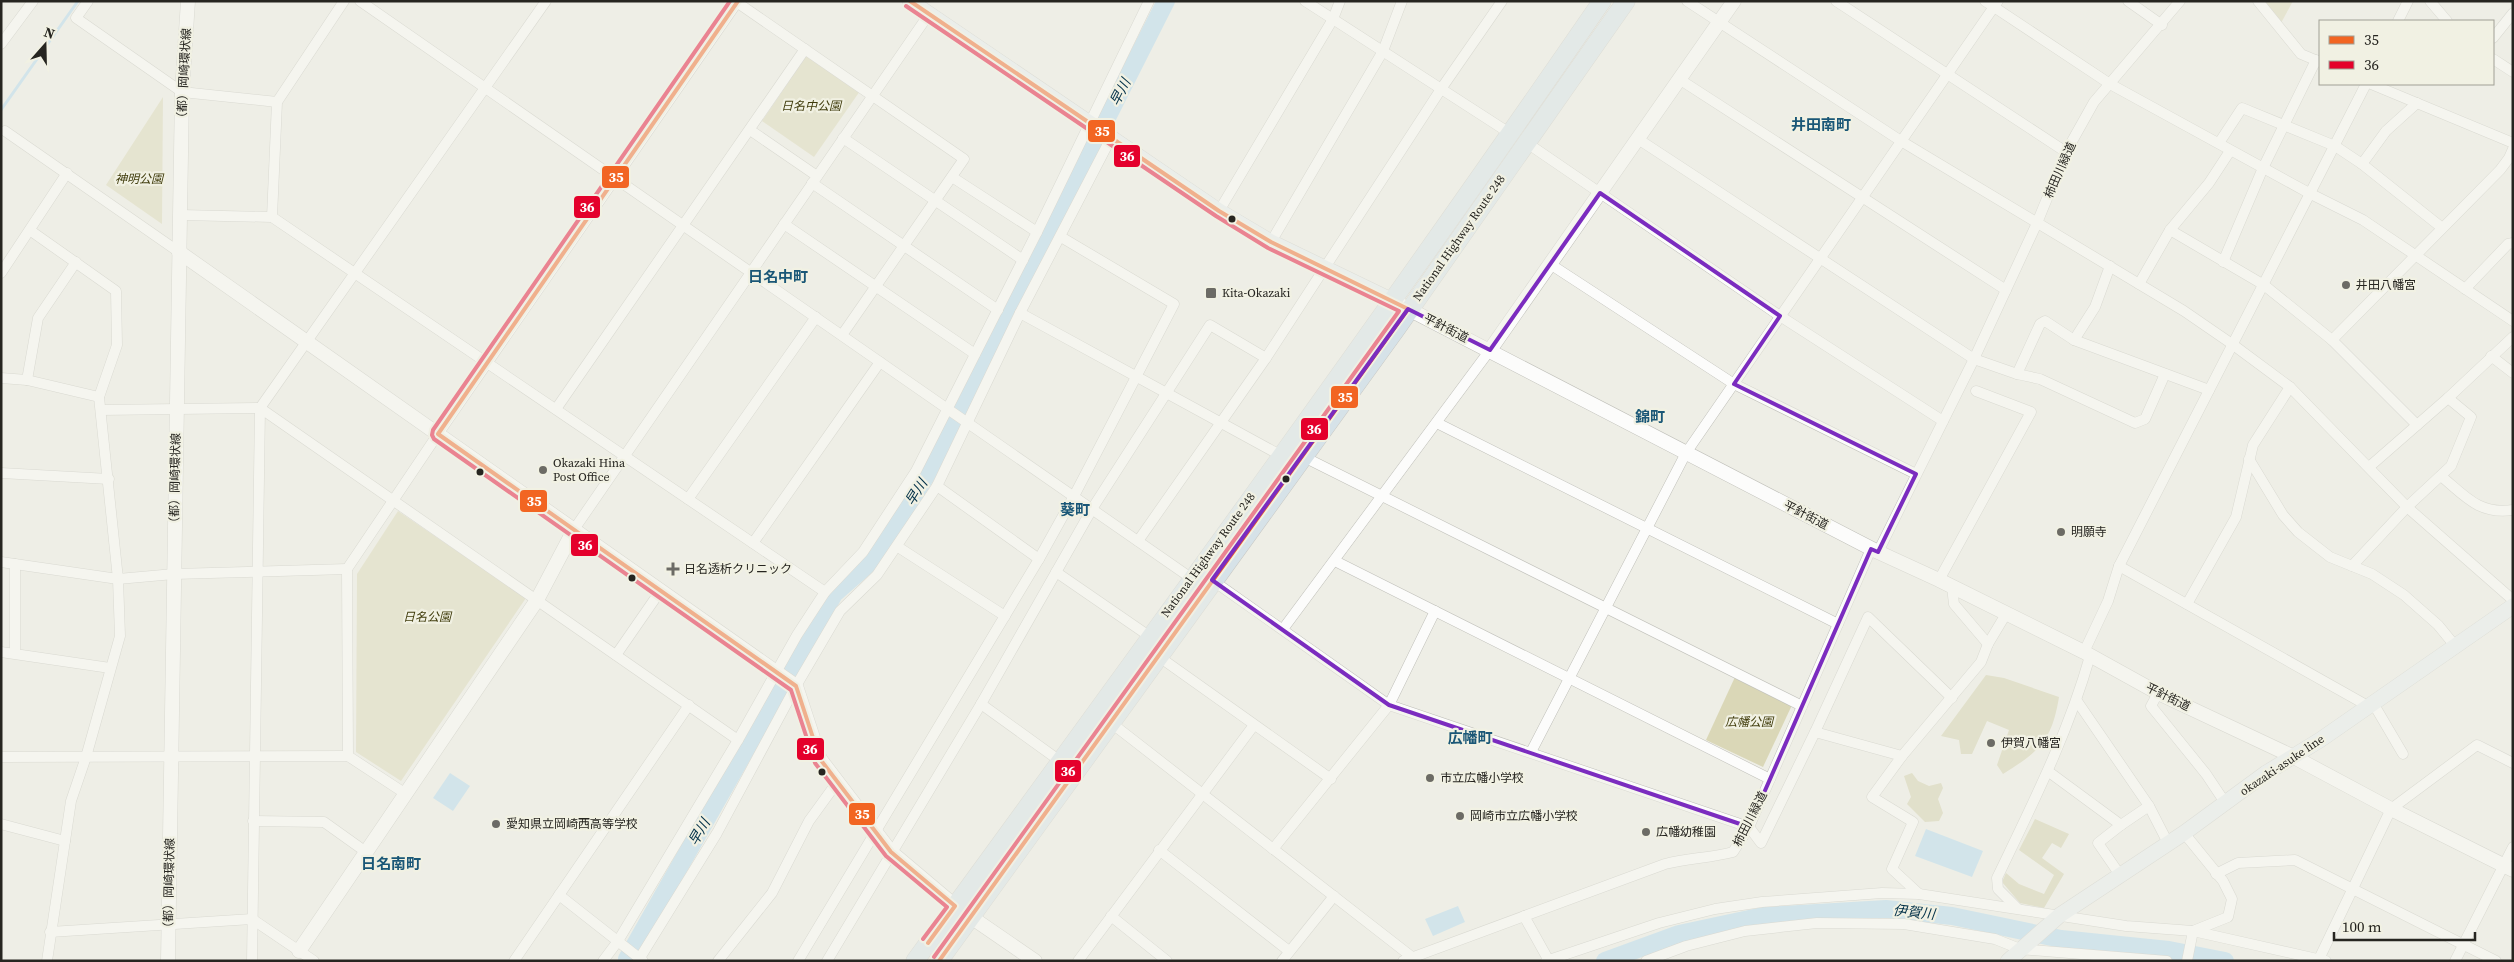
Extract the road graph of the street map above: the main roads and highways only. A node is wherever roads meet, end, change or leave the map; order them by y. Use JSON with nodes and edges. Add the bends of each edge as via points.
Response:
{"nodes":[{"id":1,"x":910,"y":1,"type":"edge"},
{"id":2,"x":1602,"y":1,"type":"edge"},
{"id":3,"x":1626,"y":1,"type":"edge"},
{"id":4,"x":1393,"y":301,"type":"junction"},
{"id":5,"x":2513,"y":606,"type":"edge"},
{"id":6,"x":915,"y":961,"type":"edge"},
{"id":7,"x":939,"y":961,"type":"edge"},
{"id":8,"x":2008,"y":961,"type":"edge"}],
"edges":[{"from":1,"to":4,"type":"main road","name":"平針街道","via":[[1219,211],[1271,242]]},
{"from":2,"to":4,"type":"highway","name":"National Highway Route 248"},
{"from":3,"to":7,"type":"highway","name":"National Highway Route 248"},
{"from":4,"to":6,"type":"highway","name":"National Highway Route 248"},
{"from":5,"to":8,"type":"main road","name":"okazaki-asuke line","via":[[2056,919]]}]}
